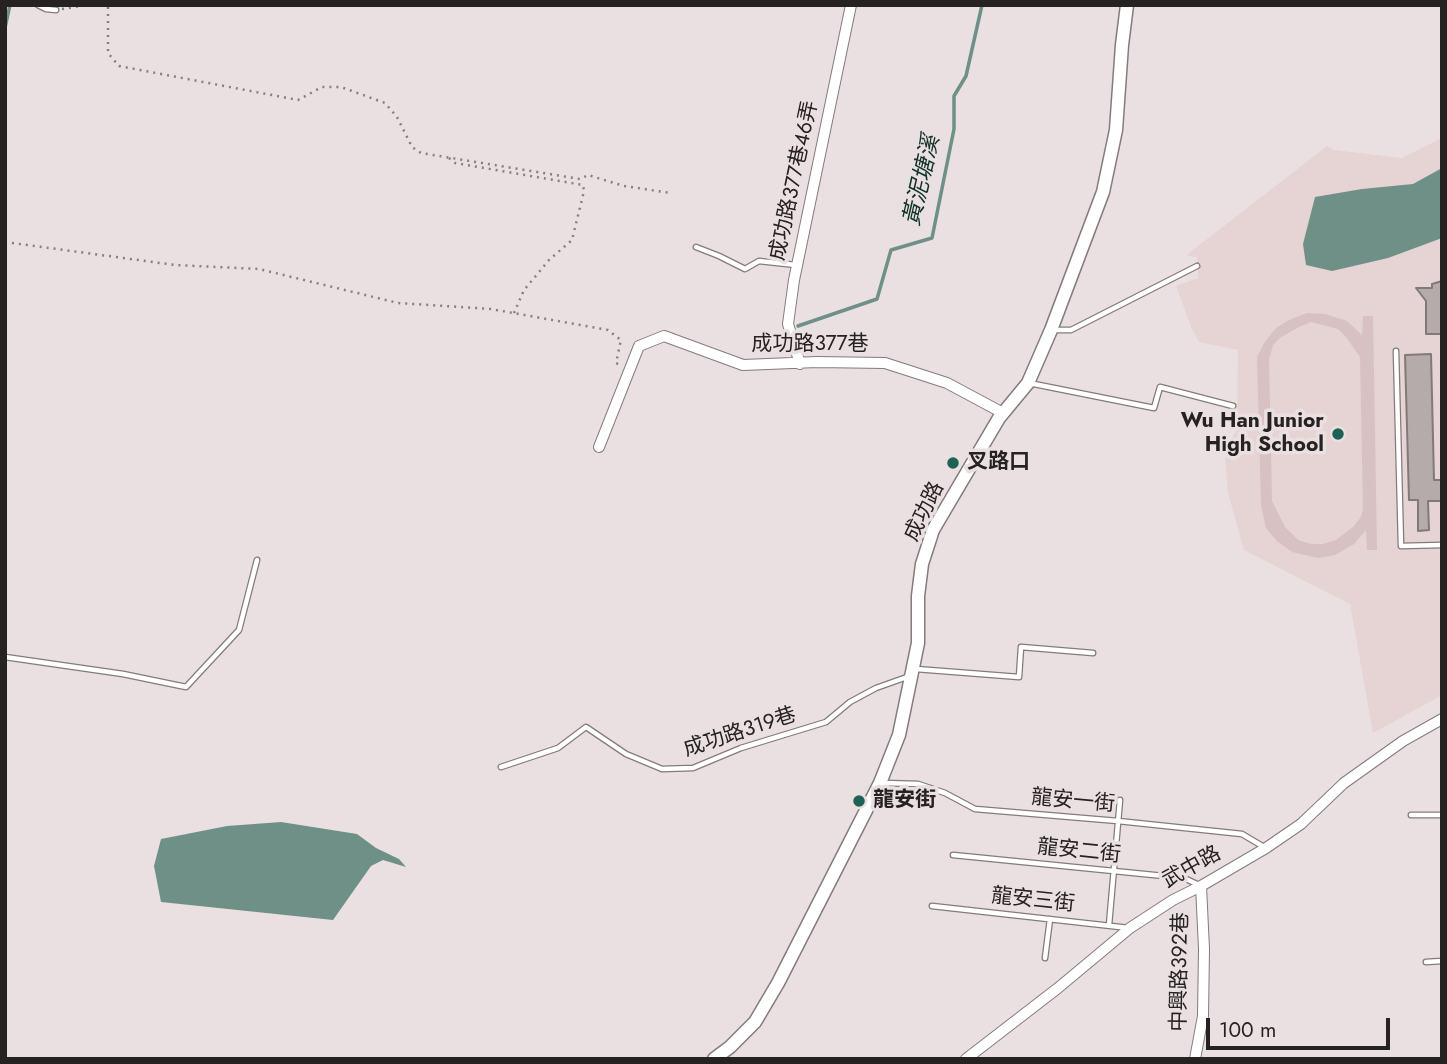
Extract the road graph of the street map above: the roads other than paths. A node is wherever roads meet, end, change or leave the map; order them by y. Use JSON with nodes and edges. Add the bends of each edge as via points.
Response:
{"nodes":[{"id":1,"x":38,"y":5,"type":"edge"},
{"id":2,"x":851,"y":5,"type":"edge"},
{"id":3,"x":1127,"y":5,"type":"edge"},
{"id":4,"x":56,"y":10,"type":"road end"},
{"id":5,"x":696,"y":247,"type":"dead end"},
{"id":6,"x":797,"y":265,"type":"junction"},
{"id":7,"x":1197,"y":265,"type":"dead end"},
{"id":8,"x":1052,"y":330,"type":"junction"},
{"id":9,"x":1396,"y":351,"type":"dead end"},
{"id":10,"x":800,"y":364,"type":"junction"},
{"id":11,"x":1028,"y":383,"type":"junction"},
{"id":12,"x":1233,"y":406,"type":"dead end"},
{"id":13,"x":1003,"y":413,"type":"junction"},
{"id":14,"x":599,"y":447,"type":"dead end"},
{"id":15,"x":1442,"y":545,"type":"edge"},
{"id":16,"x":257,"y":560,"type":"dead end"},
{"id":17,"x":1093,"y":653,"type":"dead end"},
{"id":18,"x":5,"y":657,"type":"edge"},
{"id":19,"x":912,"y":672,"type":"junction"},
{"id":20,"x":1442,"y":719,"type":"edge"},
{"id":21,"x":501,"y":767,"type":"dead end"},
{"id":22,"x":880,"y":783,"type":"junction"},
{"id":23,"x":1120,"y":800,"type":"dead end"},
{"id":24,"x":1410,"y":815,"type":"dead end"},
{"id":25,"x":1442,"y":815,"type":"edge"},
{"id":26,"x":1118,"y":821,"type":"junction"},
{"id":27,"x":1266,"y":848,"type":"junction"},
{"id":28,"x":953,"y":855,"type":"dead end"},
{"id":29,"x":1114,"y":871,"type":"junction"},
{"id":30,"x":1201,"y":886,"type":"junction"},
{"id":31,"x":932,"y":906,"type":"dead end"},
{"id":32,"x":1050,"y":919,"type":"junction"},
{"id":33,"x":1109,"y":926,"type":"junction"},
{"id":34,"x":1130,"y":928,"type":"junction"},
{"id":35,"x":1045,"y":957,"type":"dead end"},
{"id":36,"x":1442,"y":961,"type":"edge"},
{"id":37,"x":1426,"y":962,"type":"dead end"},
{"id":38,"x":714,"y":1059,"type":"edge"},
{"id":39,"x":966,"y":1059,"type":"edge"},
{"id":40,"x":1195,"y":1059,"type":"edge"}],
"edges":[{"from":1,"to":4,"type":"lane"},
{"from":2,"to":6,"type":"street","name":"成功路377巷46弄"},
{"from":3,"to":8,"type":"street","name":"成功路","via":[[1116,130],[1103,192]]},
{"from":5,"to":6,"type":"lane","via":[[745,269],[759,261]]},
{"from":6,"to":10,"type":"street","name":"成功路377巷46弄","via":[[788,324]]},
{"from":7,"to":8,"type":"lane","via":[[1070,330]]},
{"from":8,"to":11,"type":"street","name":"成功路"},
{"from":9,"to":15,"type":"lane","via":[[1401,546]]},
{"from":10,"to":13,"type":"street","name":"成功路377巷","via":[[885,363],[947,383]]},
{"from":10,"to":14,"type":"street","name":"成功路377巷","via":[[743,365],[664,336],[639,345]]},
{"from":11,"to":12,"type":"lane","via":[[1154,408],[1160,387]]},
{"from":11,"to":13,"type":"street","name":"成功路"},
{"from":13,"to":19,"type":"street","name":"成功路","via":[[933,530],[922,564]]},
{"from":16,"to":18,"type":"lane","via":[[239,630],[186,687]]},
{"from":17,"to":19,"type":"lane","via":[[1021,648],[1019,677]]},
{"from":19,"to":21,"type":"lane","name":"成功路319巷","via":[[850,702],[826,722],[693,768],[662,769],[626,754],[586,727],[558,748]]},
{"from":19,"to":22,"type":"street","name":"成功路","via":[[899,734]]},
{"from":20,"to":27,"type":"street","name":"武中路","via":[[1344,783]]},
{"from":22,"to":26,"type":"lane","name":"龍安一街","via":[[918,784],[975,809]]},
{"from":22,"to":38,"type":"street","name":"成功路","via":[[778,984],[755,1021]]},
{"from":23,"to":26,"type":"lane"},
{"from":24,"to":25,"type":"lane"},
{"from":26,"to":27,"type":"lane","name":"龍安一街","via":[[1242,834]]},
{"from":26,"to":29,"type":"lane"},
{"from":27,"to":30,"type":"street","name":"武中路"},
{"from":28,"to":29,"type":"lane","name":"龍安二街"},
{"from":29,"to":30,"type":"lane","name":"龍安二街","via":[[1184,878]]},
{"from":29,"to":33,"type":"lane"},
{"from":30,"to":34,"type":"street","name":"武中路"},
{"from":30,"to":40,"type":"street","name":"中興路392巷","via":[[1203,1016]]},
{"from":31,"to":32,"type":"lane","name":"龍安三街"},
{"from":32,"to":33,"type":"lane","name":"龍安三街"},
{"from":32,"to":35,"type":"lane"},
{"from":33,"to":34,"type":"lane","name":"龍安三街"},
{"from":34,"to":39,"type":"street","name":"武中路"},
{"from":36,"to":37,"type":"lane"}]}
